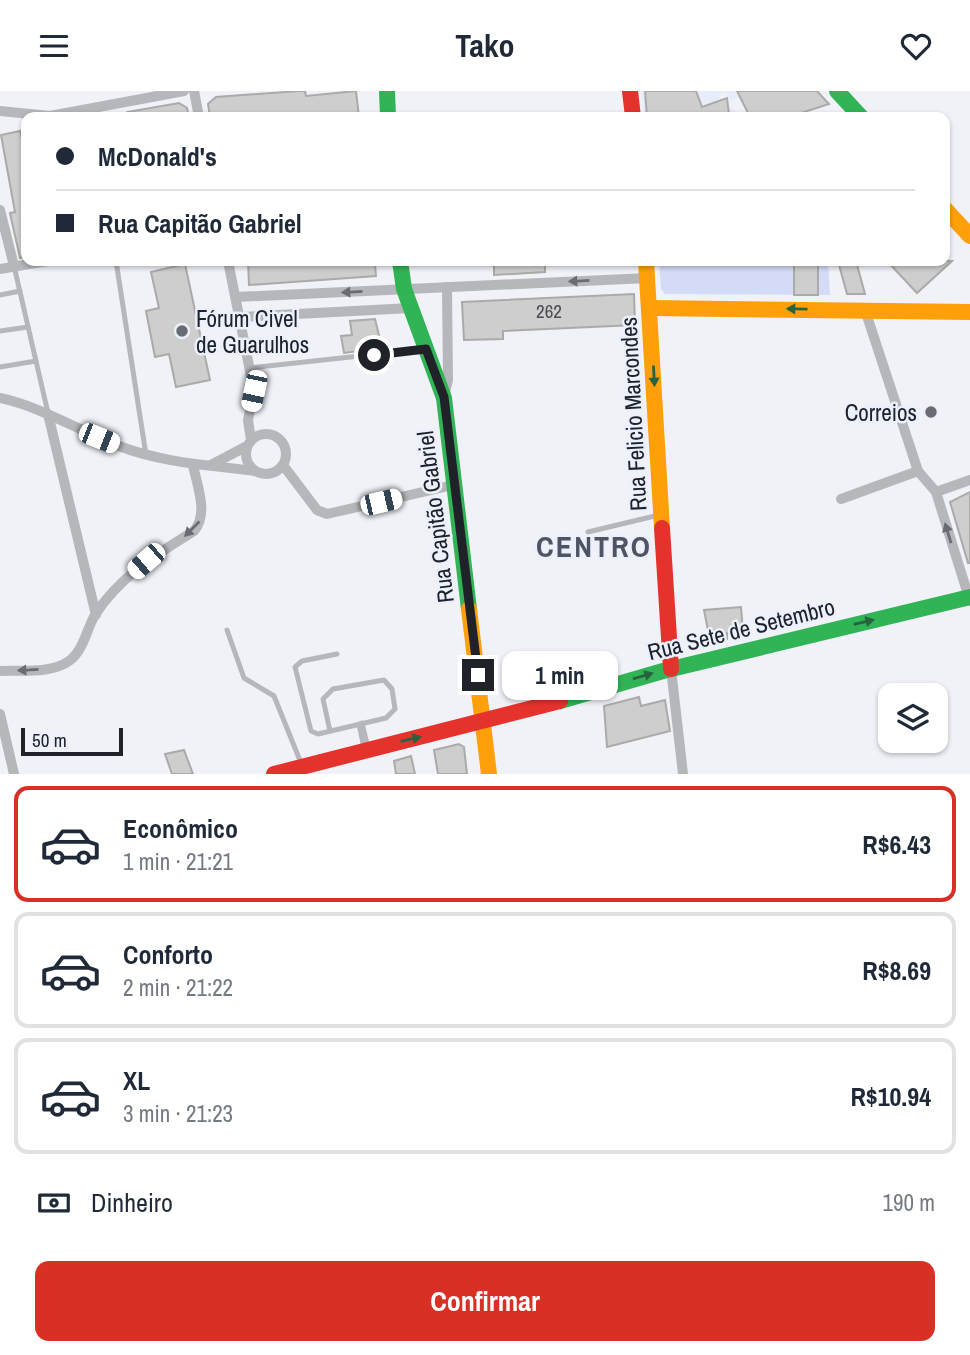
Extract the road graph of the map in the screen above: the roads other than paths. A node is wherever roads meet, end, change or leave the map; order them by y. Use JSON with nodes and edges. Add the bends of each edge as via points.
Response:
{"nodes":[{"id":1,"x":184,"y":91,"type":"edge"},
{"id":2,"x":194,"y":91,"type":"edge"},
{"id":3,"x":387,"y":91,"type":"edge"},
{"id":4,"x":630,"y":91,"type":"edge"},
{"id":5,"x":837,"y":91,"type":"edge"},
{"id":6,"x":0,"y":111,"type":"edge"},
{"id":7,"x":71,"y":112,"type":"edge"},
{"id":8,"x":198,"y":112,"type":"edge"},
{"id":9,"x":388,"y":112,"type":"edge"},
{"id":10,"x":632,"y":112,"type":"edge"},
{"id":11,"x":856,"y":112,"type":"edge"},
{"id":12,"x":21,"y":113,"type":"edge"},
{"id":13,"x":0,"y":210,"type":"edge"},
{"id":14,"x":950,"y":214,"type":"edge"},
{"id":15,"x":970,"y":236,"type":"edge"},
{"id":16,"x":21,"y":265,"type":"edge"},
{"id":17,"x":14,"y":266,"type":"junction"},
{"id":18,"x":117,"y":266,"type":"edge"},
{"id":19,"x":229,"y":266,"type":"edge"},
{"id":20,"x":401,"y":266,"type":"edge"},
{"id":21,"x":647,"y":266,"type":"edge"},
{"id":22,"x":0,"y":269,"type":"edge"},
{"id":23,"x":648,"y":278,"type":"junction"},
{"id":24,"x":447,"y":287,"type":"junction"},
{"id":25,"x":404,"y":289,"type":"junction"},
{"id":26,"x":20,"y":292,"type":"junction"},
{"id":27,"x":0,"y":295,"type":"edge"},
{"id":28,"x":236,"y":297,"type":"junction"},
{"id":29,"x":650,"y":308,"type":"junction"},
{"id":30,"x":411,"y":309,"type":"junction"},
{"id":31,"x":865,"y":310,"type":"junction"},
{"id":32,"x":970,"y":312,"type":"edge"},
{"id":33,"x":240,"y":317,"type":"junction"},
{"id":34,"x":28,"y":327,"type":"junction"},
{"id":35,"x":0,"y":331,"type":"edge"},
{"id":36,"x":426,"y":349,"type":"junction"},
{"id":37,"x":36,"y":361,"type":"junction"},
{"id":38,"x":0,"y":367,"type":"edge"},
{"id":39,"x":250,"y":368,"type":"junction"},
{"id":40,"x":444,"y":397,"type":"junction"},
{"id":41,"x":0,"y":398,"type":"edge"},
{"id":42,"x":48,"y":414,"type":"junction"},
{"id":43,"x":249,"y":443,"type":"junction"},
{"id":44,"x":146,"y":455,"type":"junction"},
{"id":45,"x":193,"y":465,"type":"junction"},
{"id":46,"x":211,"y":465,"type":"junction"},
{"id":47,"x":283,"y":465,"type":"junction"},
{"id":48,"x":255,"y":471,"type":"junction"},
{"id":49,"x":918,"y":471,"type":"junction"},
{"id":50,"x":970,"y":480,"type":"edge"},
{"id":51,"x":453,"y":485,"type":"junction"},
{"id":52,"x":936,"y":492,"type":"junction"},
{"id":53,"x":841,"y":499,"type":"dead end"},
{"id":54,"x":662,"y":514,"type":"junction"},
{"id":55,"x":588,"y":532,"type":"dead end"},
{"id":56,"x":970,"y":599,"type":"edge"},
{"id":57,"x":96,"y":615,"type":"junction"},
{"id":58,"x":227,"y":630,"type":"dead end"},
{"id":59,"x":337,"y":654,"type":"dead end"},
{"id":60,"x":671,"y":669,"type":"junction"},
{"id":61,"x":0,"y":671,"type":"edge"},
{"id":62,"x":0,"y":714,"type":"edge"},
{"id":63,"x":484,"y":723,"type":"junction"},
{"id":64,"x":360,"y":724,"type":"junction"},
{"id":65,"x":330,"y":731,"type":"junction"},
{"id":66,"x":366,"y":749,"type":"junction"},
{"id":67,"x":313,"y":768,"type":"edge"},
{"id":68,"x":14,"y":774,"type":"edge"},
{"id":69,"x":274,"y":774,"type":"edge"},
{"id":70,"x":489,"y":774,"type":"edge"},
{"id":71,"x":683,"y":774,"type":"edge"}],
"edges":[{"from":1,"to":7,"type":"street"},
{"from":2,"to":8,"type":"street"},
{"from":3,"to":9,"type":"street"},
{"from":4,"to":10,"type":"street"},
{"from":5,"to":11,"type":"street"},
{"from":6,"to":12,"type":"street"},
{"from":13,"to":17,"type":"street"},
{"from":14,"to":15,"type":"street"},
{"from":16,"to":17,"type":"street"},
{"from":17,"to":22,"type":"street"},
{"from":17,"to":26,"type":"lane"},
{"from":18,"to":44,"type":"lane"},
{"from":19,"to":28,"type":"street"},
{"from":20,"to":25,"type":"street","name":"Rua Capitão Gabriel"},
{"from":21,"to":23,"type":"street","name":"Rua Felicio Marcondes"},
{"from":23,"to":24,"type":"street","one_way":true},
{"from":23,"to":29,"type":"street","name":"Rua Felicio Marcondes"},
{"from":24,"to":25,"type":"street"},
{"from":24,"to":40,"type":"street","via":[[448,380]]},
{"from":25,"to":28,"type":"street","one_way":true},
{"from":25,"to":30,"type":"street","name":"Rua Capitão Gabriel"},
{"from":26,"to":27,"type":"lane"},
{"from":26,"to":34,"type":"lane"},
{"from":28,"to":33,"type":"street"},
{"from":31,"to":29,"type":"street","one_way":true},
{"from":29,"to":54,"type":"street","name":"Rua Felicio Marcondes","one_way":true},
{"from":30,"to":33,"type":"street"},
{"from":30,"to":36,"type":"street","name":"Rua Capitão Gabriel"},
{"from":31,"to":32,"type":"street"},
{"from":31,"to":49,"type":"street"},
{"from":33,"to":39,"type":"street"},
{"from":34,"to":35,"type":"lane"},
{"from":34,"to":37,"type":"lane"},
{"from":36,"to":39,"type":"lane"},
{"from":36,"to":40,"type":"street","name":"Rua Capitão Gabriel"},
{"from":37,"to":38,"type":"lane"},
{"from":37,"to":42,"type":"lane"},
{"from":39,"to":43,"type":"street","via":[[254,391]]},
{"from":40,"to":51,"type":"street","name":"Rua Capitão Gabriel"},
{"from":41,"to":42,"type":"street"},
{"from":42,"to":44,"type":"street"},
{"from":42,"to":57,"type":"street"},
{"from":43,"to":46,"type":"street"},
{"from":43,"to":47,"type":"street","via":[[270,435],[281,441],[286,453]]},
{"from":43,"to":48,"type":"street","via":[[247,460]]},
{"from":44,"to":45,"type":"street"},
{"from":45,"to":46,"type":"street"},
{"from":45,"to":57,"type":"street","one_way":true,"via":[[201,509],[199,524],[123,582]]},
{"from":46,"to":48,"type":"street"},
{"from":47,"to":48,"type":"street","via":[[275,472]]},
{"from":47,"to":51,"type":"street","via":[[317,510],[327,514]]},
{"from":49,"to":52,"type":"street"},
{"from":49,"to":53,"type":"street"},
{"from":50,"to":52,"type":"street"},
{"from":51,"to":63,"type":"street","name":"Rua Capitão Gabriel"},
{"from":56,"to":52,"type":"street","one_way":true},
{"from":54,"to":55,"type":"lane"},
{"from":54,"to":60,"type":"street","name":"Rua Felicio Marcondes"},
{"from":60,"to":56,"type":"street","name":"Rua Sete de Setembro","one_way":true},
{"from":57,"to":61,"type":"street","one_way":true,"via":[[78,653],[67,663],[51,669]]},
{"from":58,"to":67,"type":"lane","via":[[244,678],[274,696]]},
{"from":59,"to":65,"type":"lane","via":[[302,661],[295,667],[311,731]]},
{"from":63,"to":60,"type":"street","name":"Rua Sete de Setembro","one_way":true},
{"from":60,"to":71,"type":"street","name":"Rua Felicio Marcondes"},
{"from":62,"to":68,"type":"street"},
{"from":66,"to":63,"type":"street","name":"Rua Sete de Setembro","one_way":true},
{"from":63,"to":70,"type":"street","name":"Rua Capitão Gabriel"},
{"from":64,"to":65,"type":"lane"},
{"from":64,"to":65,"type":"lane","via":[[393,713],[388,681],[328,692],[323,704]]},
{"from":64,"to":66,"type":"lane"},
{"from":66,"to":67,"type":"street","name":"Rua Sete de Setembro"},
{"from":67,"to":69,"type":"street","name":"Rua Sete de Setembro"}]}
